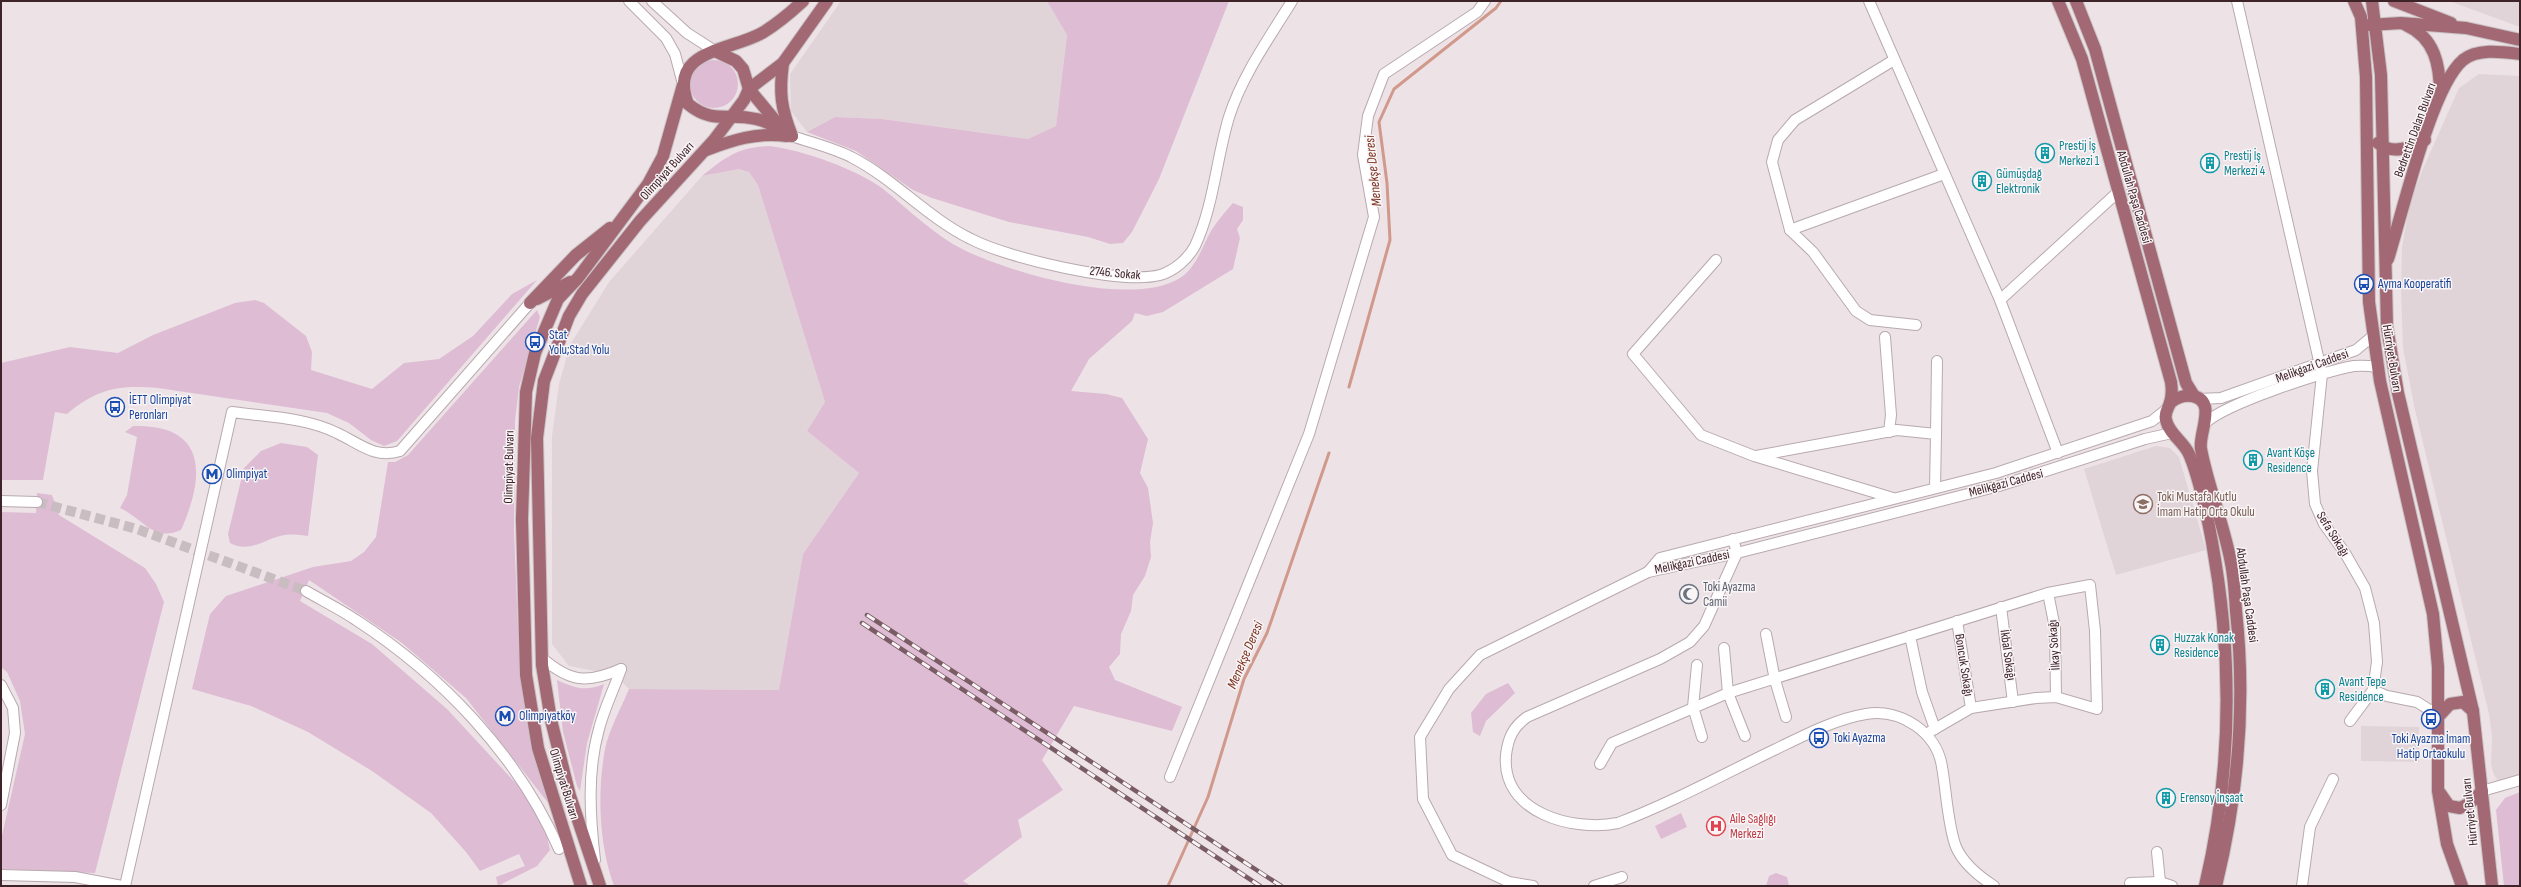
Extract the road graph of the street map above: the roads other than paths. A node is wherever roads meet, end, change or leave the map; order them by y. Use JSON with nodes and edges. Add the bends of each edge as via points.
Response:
{"nodes":[{"id":1,"x":629,"y":1,"type":"edge"},
{"id":2,"x":652,"y":1,"type":"edge"},
{"id":3,"x":803,"y":1,"type":"edge"},
{"id":4,"x":827,"y":1,"type":"edge"},
{"id":5,"x":1292,"y":1,"type":"edge"},
{"id":6,"x":1485,"y":1,"type":"edge"},
{"id":7,"x":1869,"y":1,"type":"edge"},
{"id":8,"x":2058,"y":1,"type":"edge"},
{"id":9,"x":2076,"y":1,"type":"edge"},
{"id":10,"x":2237,"y":1,"type":"edge"},
{"id":11,"x":2354,"y":1,"type":"edge"},
{"id":12,"x":2372,"y":1,"type":"edge"},
{"id":13,"x":2394,"y":1,"type":"edge"},
{"id":14,"x":2376,"y":23,"type":"junction"},
{"id":15,"x":2401,"y":23,"type":"junction"},
{"id":16,"x":2466,"y":28,"type":"junction"},
{"id":17,"x":2363,"y":35,"type":"junction"},
{"id":18,"x":2520,"y":40,"type":"edge"},
{"id":19,"x":715,"y":51,"type":"junction"},
{"id":20,"x":2520,"y":54,"type":"edge"},
{"id":21,"x":1894,"y":60,"type":"junction"},
{"id":22,"x":783,"y":63,"type":"junction"},
{"id":23,"x":684,"y":85,"type":"junction"},
{"id":24,"x":748,"y":89,"type":"junction"},
{"id":25,"x":2440,"y":96,"type":"junction"},
{"id":26,"x":731,"y":116,"type":"junction"},
{"id":27,"x":2368,"y":135,"type":"junction"},
{"id":28,"x":792,"y":136,"type":"junction"},
{"id":29,"x":2425,"y":140,"type":"junction"},
{"id":30,"x":2384,"y":148,"type":"junction"},
{"id":31,"x":704,"y":151,"type":"junction"},
{"id":32,"x":1944,"y":174,"type":"junction"},
{"id":33,"x":2118,"y":192,"type":"junction"},
{"id":34,"x":623,"y":218,"type":"junction"},
{"id":35,"x":1790,"y":230,"type":"junction"},
{"id":36,"x":1716,"y":260,"type":"dead end"},
{"id":37,"x":602,"y":268,"type":"junction"},
{"id":38,"x":2384,"y":270,"type":"junction"},
{"id":39,"x":578,"y":278,"type":"junction"},
{"id":40,"x":2000,"y":300,"type":"junction"},
{"id":41,"x":530,"y":302,"type":"junction"},
{"id":42,"x":552,"y":313,"type":"junction"},
{"id":43,"x":1916,"y":325,"type":"dead end"},
{"id":44,"x":2374,"y":335,"type":"junction"},
{"id":45,"x":1885,"y":337,"type":"dead end"},
{"id":46,"x":1937,"y":361,"type":"dead end"},
{"id":47,"x":2319,"y":363,"type":"junction"},
{"id":48,"x":2379,"y":367,"type":"junction"},
{"id":49,"x":2322,"y":374,"type":"junction"},
{"id":50,"x":2197,"y":398,"type":"junction"},
{"id":51,"x":2168,"y":406,"type":"junction"},
{"id":52,"x":2203,"y":426,"type":"junction"},
{"id":53,"x":1889,"y":432,"type":"junction"},
{"id":54,"x":1936,"y":434,"type":"junction"},
{"id":55,"x":2174,"y":434,"type":"junction"},
{"id":56,"x":2058,"y":453,"type":"junction"},
{"id":57,"x":1754,"y":456,"type":"junction"},
{"id":58,"x":1935,"y":488,"type":"junction"},
{"id":59,"x":1893,"y":498,"type":"junction"},
{"id":60,"x":1,"y":501,"type":"edge"},
{"id":61,"x":37,"y":502,"type":"tunnel mouth"},
{"id":62,"x":1898,"y":511,"type":"junction"},
{"id":63,"x":1733,"y":539,"type":"junction"},
{"id":64,"x":1736,"y":553,"type":"junction"},
{"id":65,"x":1648,"y":572,"type":"junction"},
{"id":66,"x":306,"y":591,"type":"tunnel mouth"},
{"id":67,"x":2048,"y":593,"type":"junction"},
{"id":68,"x":2001,"y":607,"type":"junction"},
{"id":69,"x":1957,"y":621,"type":"junction"},
{"id":70,"x":1766,"y":634,"type":"dead end"},
{"id":71,"x":1910,"y":636,"type":"junction"},
{"id":72,"x":1724,"y":648,"type":"dead end"},
{"id":73,"x":542,"y":658,"type":"junction"},
{"id":74,"x":1697,"y":665,"type":"dead end"},
{"id":75,"x":1775,"y":680,"type":"junction"},
{"id":76,"x":1,"y":685,"type":"edge"},
{"id":77,"x":2373,"y":690,"type":"junction"},
{"id":78,"x":1728,"y":693,"type":"junction"},
{"id":79,"x":2056,"y":697,"type":"junction"},
{"id":80,"x":2013,"y":702,"type":"junction"},
{"id":81,"x":1693,"y":707,"type":"junction"},
{"id":82,"x":1971,"y":708,"type":"junction"},
{"id":83,"x":2473,"y":711,"type":"junction"},
{"id":84,"x":2439,"y":716,"type":"junction"},
{"id":85,"x":1786,"y":717,"type":"dead end"},
{"id":86,"x":2350,"y":721,"type":"dead end"},
{"id":87,"x":1935,"y":729,"type":"junction"},
{"id":88,"x":1926,"y":734,"type":"junction"},
{"id":89,"x":1745,"y":736,"type":"dead end"},
{"id":90,"x":1702,"y":737,"type":"dead end"},
{"id":91,"x":1600,"y":764,"type":"dead end"},
{"id":92,"x":1170,"y":778,"type":"dead end"},
{"id":93,"x":2333,"y":778,"type":"dead end"},
{"id":94,"x":2520,"y":780,"type":"edge"},
{"id":95,"x":2438,"y":791,"type":"junction"},
{"id":96,"x":2482,"y":791,"type":"junction"},
{"id":97,"x":1,"y":805,"type":"edge"},
{"id":98,"x":559,"y":848,"type":"dead end"},
{"id":99,"x":2157,"y":852,"type":"dead end"},
{"id":100,"x":1,"y":875,"type":"edge"},
{"id":101,"x":1622,"y":877,"type":"dead end"},
{"id":102,"x":598,"y":882,"type":"edge"},
{"id":103,"x":2160,"y":882,"type":"junction"},
{"id":104,"x":2130,"y":883,"type":"dead end"},
{"id":105,"x":123,"y":886,"type":"edge"},
{"id":106,"x":581,"y":886,"type":"edge"},
{"id":107,"x":1533,"y":886,"type":"edge"},
{"id":108,"x":1594,"y":886,"type":"edge"},
{"id":109,"x":1994,"y":886,"type":"edge"},
{"id":110,"x":2172,"y":886,"type":"edge"},
{"id":111,"x":2205,"y":886,"type":"edge"},
{"id":112,"x":2216,"y":886,"type":"edge"},
{"id":113,"x":2302,"y":886,"type":"edge"},
{"id":114,"x":2462,"y":886,"type":"edge"},
{"id":115,"x":2492,"y":886,"type":"edge"}],
"edges":[{"from":1,"to":23,"type":"street","via":[[666,38],[675,54]]},
{"from":2,"to":19,"type":"street","via":[[687,33]]},
{"from":3,"to":19,"type":"main road","via":[[761,33]]},
{"from":4,"to":22,"type":"main road"},
{"from":5,"to":28,"type":"street","name":"2746. Sokak","via":[[1235,100],[1211,196],[1194,246],[1179,264],[1159,275],[1111,275],[1044,263],[971,240],[852,157]]},
{"from":6,"to":92,"type":"street","via":[[1477,12],[1384,74],[1368,116],[1363,155],[1374,217],[1319,403],[1309,434]]},
{"from":7,"to":21,"type":"street"},
{"from":8,"to":33,"type":"main road","name":"Abdullah Paşa Caddesi","via":[[2082,59]]},
{"from":9,"to":50,"type":"main road","name":"Abdullah Paşa Caddesi","via":[[2095,49],[2186,383]]},
{"from":10,"to":47,"type":"street","name":"Sefa Sokağı"},
{"from":11,"to":17,"type":"main road","name":"Hürriyet Bulvarı","via":[[2361,17]]},
{"from":12,"to":14,"type":"main road","name":"Hürriyet Bulvarı"},
{"from":13,"to":16,"type":"main road"},
{"from":14,"to":15,"type":"main road"},
{"from":14,"to":17,"type":"main road","via":[[2366,28]]},
{"from":14,"to":30,"type":"main road","name":"Hürriyet Bulvarı"},
{"from":15,"to":16,"type":"main road"},
{"from":15,"to":25,"type":"main road","via":[[2418,30],[2436,56],[2440,71]]},
{"from":16,"to":18,"type":"main road"},
{"from":17,"to":27,"type":"main road","name":"Hürriyet Bulvarı"},
{"from":19,"to":23,"type":"main road","via":[[692,62],[687,69]]},
{"from":19,"to":24,"type":"main road","via":[[736,61],[743,69]]},
{"from":20,"to":25,"type":"main road","name":"Bedrettin Dalan Bulvarı","via":[[2481,53],[2464,59],[2452,72]]},
{"from":21,"to":32,"type":"street"},
{"from":21,"to":35,"type":"street","via":[[1795,120],[1778,140],[1772,162]]},
{"from":22,"to":24,"type":"main road"},
{"from":22,"to":28,"type":"main road","via":[[779,90],[782,110]]},
{"from":23,"to":26,"type":"main road","via":[[688,104],[696,110],[717,118]]},
{"from":23,"to":34,"type":"main road","name":"Olimpiyat Bulvarı","via":[[663,156],[648,184]]},
{"from":24,"to":26,"type":"main road","via":[[744,100]]},
{"from":24,"to":28,"type":"main road","via":[[770,117]]},
{"from":25,"to":29,"type":"main road","name":"Bedrettin Dalan Bulvarı"},
{"from":26,"to":28,"type":"main road","via":[[766,121]]},
{"from":26,"to":31,"type":"main road","name":"Olimpiyat Bulvarı"},
{"from":27,"to":30,"type":"main road"},
{"from":27,"to":44,"type":"main road","name":"Hürriyet Bulvarı","via":[[2369,302]]},
{"from":28,"to":31,"type":"main road","via":[[758,134]]},
{"from":29,"to":30,"type":"main road","via":[[2413,147],[2398,150]]},
{"from":29,"to":38,"type":"main road","name":"Bedrettin Dalan Bulvarı"},
{"from":30,"to":38,"type":"main road","name":"Hürriyet Bulvarı"},
{"from":31,"to":37,"type":"main road","name":"Olimpiyat Bulvarı"},
{"from":32,"to":35,"type":"street"},
{"from":32,"to":40,"type":"street"},
{"from":33,"to":40,"type":"street"},
{"from":33,"to":51,"type":"main road","name":"Abdullah Paşa Caddesi","via":[[2172,382]]},
{"from":34,"to":39,"type":"main road","name":"Olimpiyat Bulvarı"},
{"from":34,"to":41,"type":"main road","via":[[576,255]]},
{"from":35,"to":43,"type":"street","via":[[1813,252],[1856,311],[1870,320]]},
{"from":36,"to":57,"type":"street","via":[[1633,354],[1701,435]]},
{"from":37,"to":39,"type":"main road"},
{"from":37,"to":73,"type":"main road","name":"Olimpiyat Bulvarı","via":[[569,316],[544,382],[537,438]]},
{"from":38,"to":83,"type":"main road","name":"Hürriyet Bulvarı","via":[[2387,327],[2398,393]]},
{"from":39,"to":41,"type":"main road"},
{"from":39,"to":42,"type":"main road","name":"Olimpiyat Bulvarı","via":[[558,299]]},
{"from":40,"to":56,"type":"street"},
{"from":41,"to":42,"type":"main road","via":[[540,301],[549,306]]},
{"from":41,"to":105,"type":"street","via":[[400,452],[390,455],[365,450],[350,439],[314,423],[232,412]]},
{"from":42,"to":106,"type":"main road","name":"Olimpiyat Bulvarı","via":[[535,353],[526,392],[522,518],[526,675],[538,748]]},
{"from":44,"to":47,"type":"street","name":"Melikgazi Caddesi","via":[[2356,350]]},
{"from":44,"to":48,"type":"main road","name":"Hürriyet Bulvarı"},
{"from":45,"to":53,"type":"street","via":[[1891,415]]},
{"from":46,"to":54,"type":"street"},
{"from":47,"to":49,"type":"street","name":"Sefa Sokağı"},
{"from":47,"to":50,"type":"street","name":"Melikgazi Caddesi","via":[[2221,398]]},
{"from":48,"to":49,"type":"street","name":"Melikgazi Caddesi","via":[[2355,366]]},
{"from":48,"to":84,"type":"main road","name":"Hürriyet Bulvarı","via":[[2433,614]]},
{"from":49,"to":52,"type":"street","name":"Melikgazi Caddesi","via":[[2224,410]]},
{"from":49,"to":77,"type":"street","name":"Sefa Sokağı","via":[[2312,470],[2315,504],[2324,524],[2345,553],[2365,588],[2374,623],[2377,662]]},
{"from":50,"to":51,"type":"main road","via":[[2182,396]]},
{"from":50,"to":52,"type":"main road","name":"Abdullah Paşa Caddesi","via":[[2206,411]]},
{"from":51,"to":55,"type":"main road","name":"Abdullah Paşa Caddesi","via":[[2166,419]]},
{"from":51,"to":56,"type":"street","name":"Melikgazi Caddesi","via":[[2152,421]]},
{"from":52,"to":55,"type":"main road","via":[[2193,436]]},
{"from":52,"to":112,"type":"main road","name":"Abdullah Paşa Caddesi","via":[[2200,448],[2232,563],[2242,663],[2241,729],[2226,847]]},
{"from":53,"to":54,"type":"street","via":[[1897,430]]},
{"from":53,"to":57,"type":"street"},
{"from":54,"to":58,"type":"street"},
{"from":55,"to":62,"type":"street","name":"Melikgazi Caddesi","via":[[2145,439],[1999,486]]},
{"from":55,"to":111,"type":"main road","name":"Abdullah Paşa Caddesi","via":[[2192,461],[2212,541],[2228,664],[2226,737],[2216,837]]},
{"from":56,"to":58,"type":"street","name":"Melikgazi Caddesi","via":[[1996,473]]},
{"from":57,"to":59,"type":"street"},
{"from":58,"to":59,"type":"street","name":"Melikgazi Caddesi"},
{"from":59,"to":62,"type":"street"},
{"from":59,"to":63,"type":"street","name":"Melikgazi Caddesi"},
{"from":60,"to":61,"type":"street"},
{"from":62,"to":64,"type":"street","name":"Melikgazi Caddesi"},
{"from":63,"to":64,"type":"street"},
{"from":63,"to":65,"type":"street","name":"Melikgazi Caddesi","via":[[1660,558]]},
{"from":64,"to":65,"type":"street","name":"Melikgazi Caddesi"},
{"from":64,"to":88,"type":"street","via":[[1704,626],[1690,642],[1527,717],[1517,724],[1507,743],[1506,759],[1511,785],[1524,804],[1552,817],[1608,825],[1638,816],[1803,736],[1847,719],[1867,714],[1890,714],[1913,723]]},
{"from":65,"to":107,"type":"street","via":[[1480,655],[1449,689],[1420,737],[1423,799],[1452,855],[1509,882]]},
{"from":66,"to":98,"type":"street","via":[[356,620],[447,691],[521,780],[547,822]]},
{"from":67,"to":68,"type":"street"},
{"from":67,"to":79,"type":"street","name":"İlkay Sokağı","via":[[2055,628]]},
{"from":67,"to":79,"type":"street","via":[[2090,585],[2095,631],[2097,708]]},
{"from":68,"to":69,"type":"street"},
{"from":68,"to":80,"type":"street","name":"İkbal Sokağı"},
{"from":69,"to":71,"type":"street"},
{"from":69,"to":82,"type":"street","name":"Boncuk Sokağı"},
{"from":70,"to":75,"type":"street"},
{"from":71,"to":75,"type":"street"},
{"from":71,"to":87,"type":"street","via":[[1922,692]]},
{"from":72,"to":78,"type":"street"},
{"from":73,"to":102,"type":"main road","name":"Olimpiyat Bulvarı","via":[[551,720],[570,796]]},
{"from":73,"to":102,"type":"street","via":[[560,673],[590,680],[622,669],[598,730],[592,771],[589,816]]},
{"from":74,"to":81,"type":"street"},
{"from":75,"to":78,"type":"street"},
{"from":75,"to":85,"type":"street"},
{"from":76,"to":97,"type":"street","via":[[12,708],[15,733]]},
{"from":77,"to":84,"type":"street","via":[[2387,696],[2417,702]]},
{"from":77,"to":86,"type":"street","name":"Sefa Sokağı"},
{"from":78,"to":81,"type":"street"},
{"from":78,"to":89,"type":"street"},
{"from":79,"to":80,"type":"street"},
{"from":80,"to":82,"type":"street"},
{"from":81,"to":90,"type":"street"},
{"from":81,"to":91,"type":"street","via":[[1612,743]]},
{"from":82,"to":87,"type":"street"},
{"from":83,"to":84,"type":"main road","via":[[2463,702],[2450,704]]},
{"from":83,"to":96,"type":"main road","name":"Hürriyet Bulvarı"},
{"from":84,"to":95,"type":"main road","name":"Hürriyet Bulvarı"},
{"from":87,"to":88,"type":"street"},
{"from":88,"to":109,"type":"street","via":[[1941,758],[1956,848],[1974,870]]},
{"from":93,"to":113,"type":"street","via":[[2310,828]]},
{"from":94,"to":96,"type":"street"},
{"from":95,"to":96,"type":"main road","via":[[2449,806],[2460,808],[2470,803]]},
{"from":95,"to":114,"type":"main road","name":"Hürriyet Bulvarı","via":[[2447,844]]},
{"from":96,"to":115,"type":"main road","name":"Hürriyet Bulvarı"},
{"from":99,"to":103,"type":"street"},
{"from":100,"to":105,"type":"street","via":[[75,877]]},
{"from":101,"to":108,"type":"street"},
{"from":103,"to":104,"type":"street"},
{"from":103,"to":110,"type":"street"}]}
